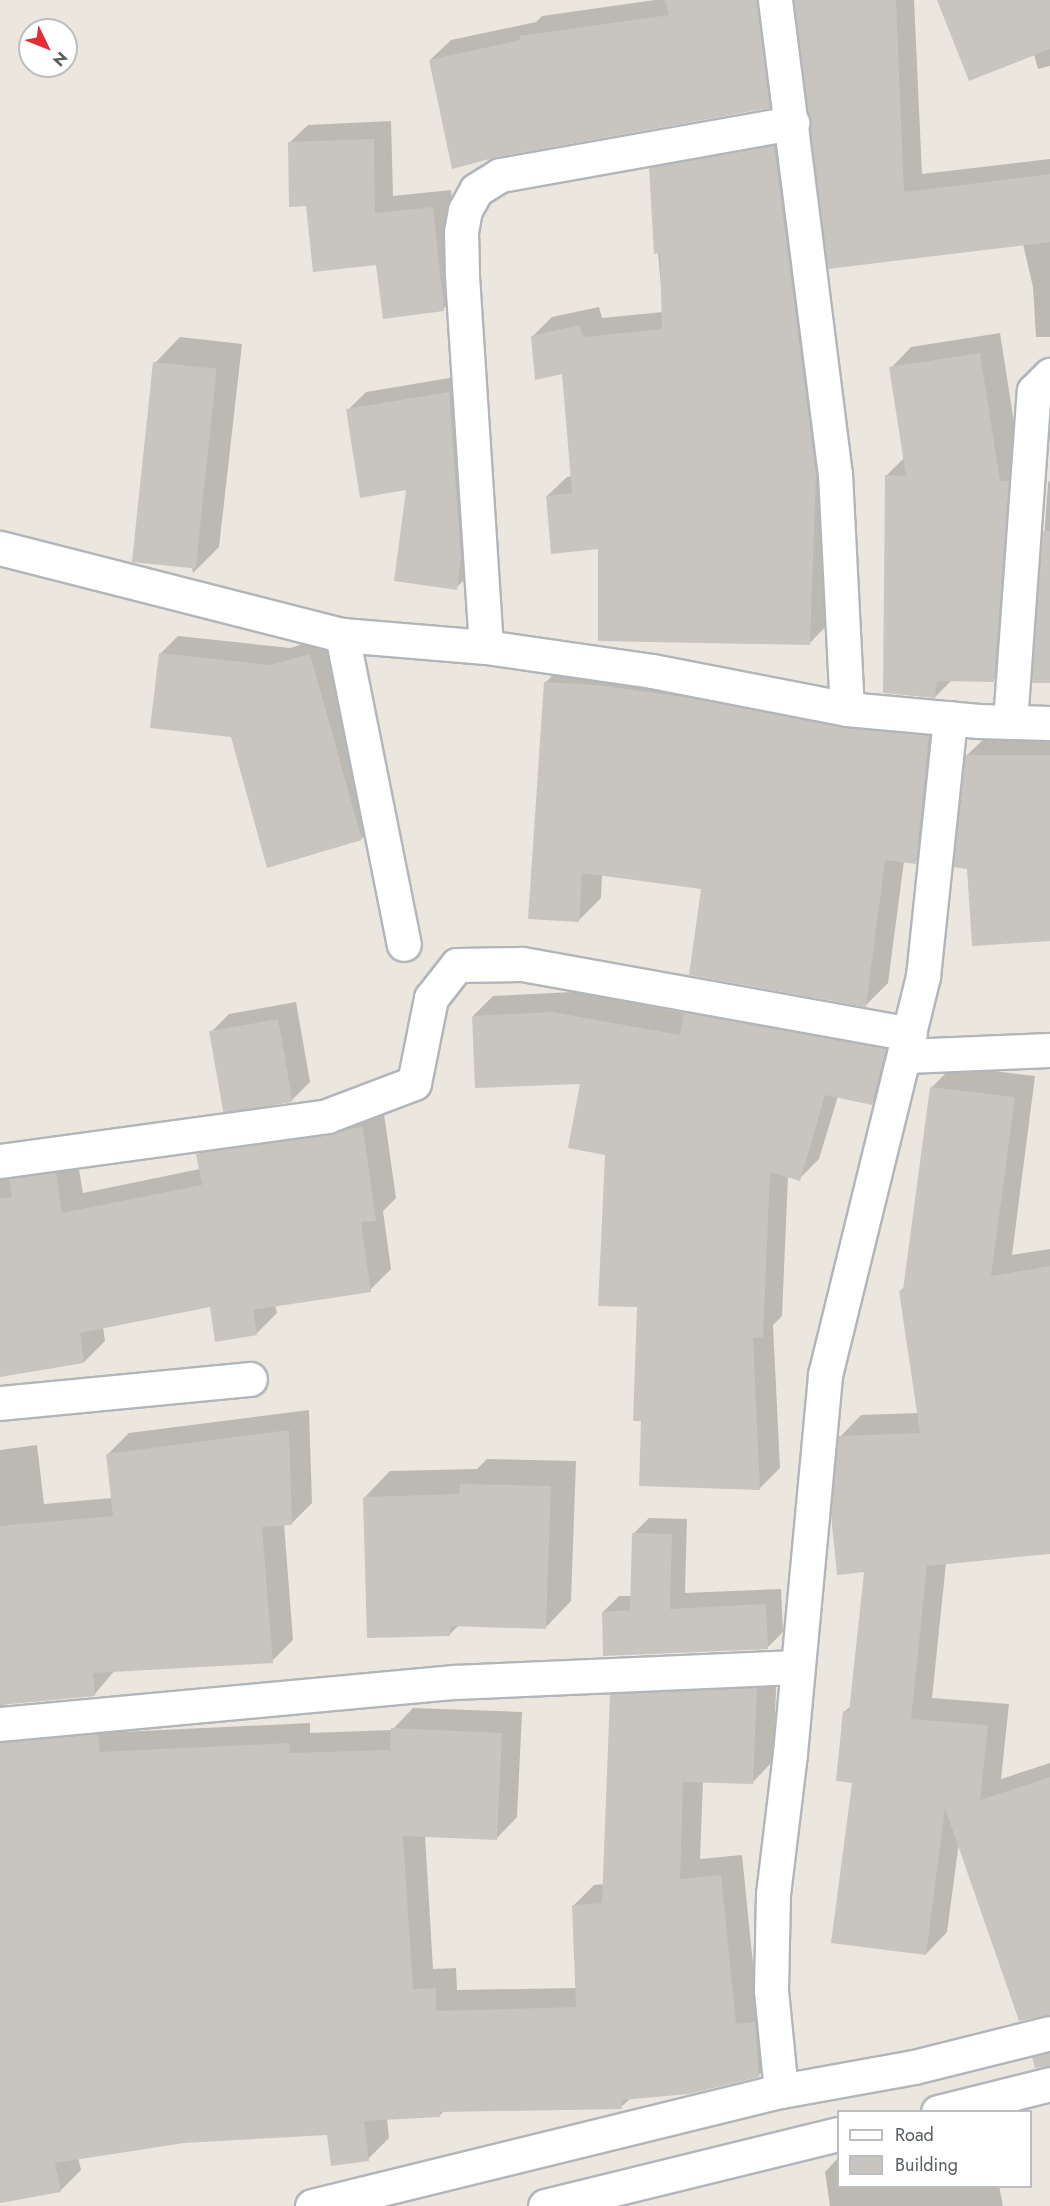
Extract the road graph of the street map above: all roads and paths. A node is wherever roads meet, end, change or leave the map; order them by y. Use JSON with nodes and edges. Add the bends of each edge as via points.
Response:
{"nodes":[{"id":1,"x":775,"y":0,"type":"edge"},
{"id":2,"x":792,"y":123,"type":"junction"},
{"id":3,"x":1050,"y":375,"type":"edge"},
{"id":4,"x":0,"y":548,"type":"edge"},
{"id":5,"x":342,"y":635,"type":"junction"},
{"id":6,"x":486,"y":647,"type":"junction"},
{"id":7,"x":847,"y":708,"type":"junction"},
{"id":8,"x":950,"y":718,"type":"junction"},
{"id":9,"x":1010,"y":722,"type":"junction"},
{"id":10,"x":1050,"y":723,"type":"edge"},
{"id":11,"x":404,"y":945,"type":"dead end"},
{"id":12,"x":908,"y":1045,"type":"junction"},
{"id":13,"x":1050,"y":1050,"type":"edge"},
{"id":14,"x":0,"y":1161,"type":"edge"},
{"id":15,"x":250,"y":1379,"type":"dead end"},
{"id":16,"x":0,"y":1403,"type":"edge"},
{"id":17,"x":797,"y":1667,"type":"junction"},
{"id":18,"x":0,"y":1724,"type":"edge"},
{"id":19,"x":1050,"y":2033,"type":"edge"},
{"id":20,"x":914,"y":2067,"type":"junction"},
{"id":21,"x":1050,"y":2084,"type":"edge"},
{"id":22,"x":781,"y":2091,"type":"junction"},
{"id":23,"x":928,"y":2110,"type":"edge"},
{"id":24,"x":946,"y":2110,"type":"edge"},
{"id":25,"x":837,"y":2134,"type":"edge"},
{"id":26,"x":312,"y":2206,"type":"edge"},
{"id":27,"x":545,"y":2206,"type":"edge"}],
"edges":[{"from":1,"to":2,"type":"street"},
{"from":2,"to":6,"type":"street","via":[[500,175],[476,190],[465,210],[462,263]]},
{"from":2,"to":7,"type":"street","via":[[835,474]]},
{"from":3,"to":9,"type":"street","via":[[1034,391]]},
{"from":4,"to":5,"type":"street"},
{"from":5,"to":6,"type":"street"},
{"from":5,"to":11,"type":"street"},
{"from":6,"to":7,"type":"street","via":[[652,671]]},
{"from":7,"to":8,"type":"street"},
{"from":8,"to":9,"type":"street"},
{"from":8,"to":12,"type":"street","via":[[923,976]]},
{"from":9,"to":10,"type":"street"},
{"from":12,"to":13,"type":"street"},
{"from":12,"to":14,"type":"street","via":[[522,964],[457,965],[431,998],[414,1083],[327,1116]]},
{"from":12,"to":17,"type":"street","via":[[825,1375]]},
{"from":15,"to":16,"type":"street"},
{"from":17,"to":18,"type":"street","via":[[454,1682]]},
{"from":17,"to":22,"type":"street","via":[[773,1893],[771,1990]]},
{"from":19,"to":20,"type":"street"},
{"from":20,"to":22,"type":"street"},
{"from":20,"to":23,"type":"street"},
{"from":21,"to":24,"type":"street"},
{"from":22,"to":26,"type":"street"},
{"from":25,"to":27,"type":"street"}]}
